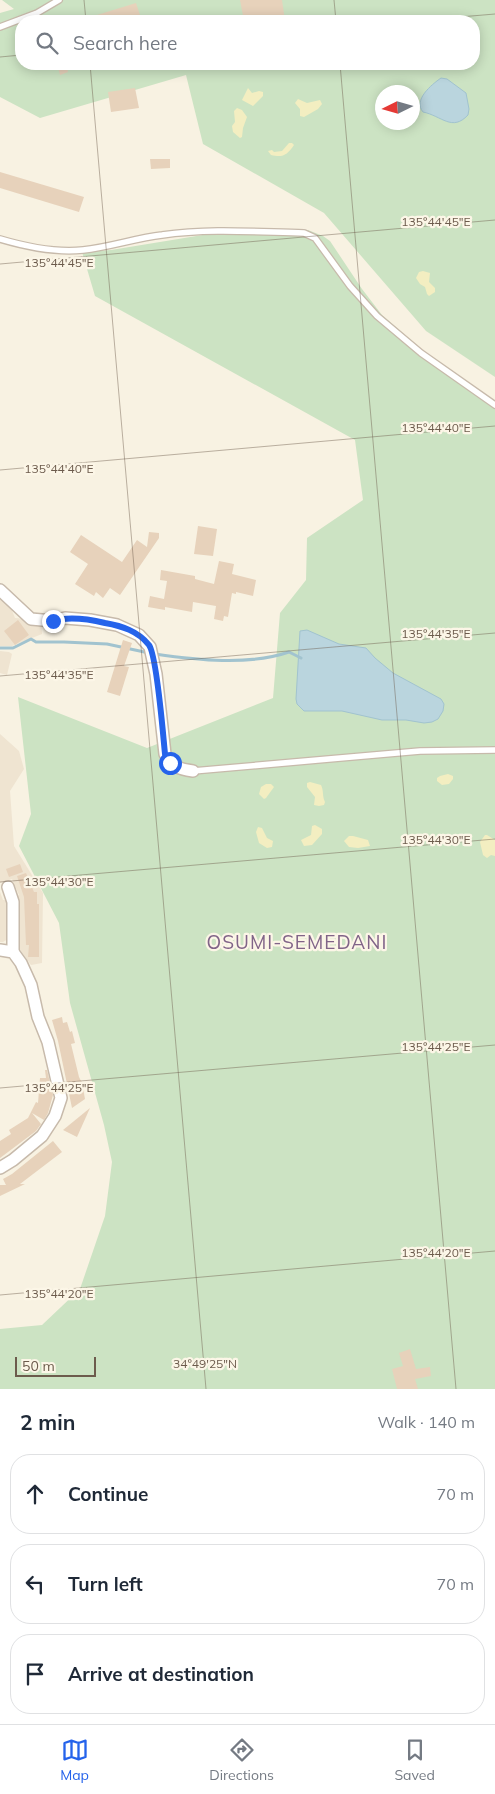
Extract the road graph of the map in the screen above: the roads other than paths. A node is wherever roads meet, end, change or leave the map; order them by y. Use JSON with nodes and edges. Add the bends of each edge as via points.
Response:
{"nodes":[{"id":1,"x":60,"y":0,"type":"edge"},
{"id":2,"x":32,"y":15,"type":"edge"},
{"id":3,"x":15,"y":21,"type":"edge"},
{"id":4,"x":0,"y":27,"type":"edge"},
{"id":5,"x":0,"y":239,"type":"edge"},
{"id":6,"x":495,"y":405,"type":"edge"},
{"id":7,"x":0,"y":590,"type":"edge"},
{"id":8,"x":495,"y":750,"type":"edge"},
{"id":9,"x":193,"y":771,"type":"joint"},
{"id":10,"x":8,"y":887,"type":"dead end"},
{"id":11,"x":0,"y":950,"type":"edge"},
{"id":12,"x":13,"y":952,"type":"junction"},
{"id":13,"x":0,"y":1168,"type":"edge"}],
"edges":[{"from":1,"to":2,"type":"lane"},
{"from":3,"to":4,"type":"lane"},
{"from":5,"to":6,"type":"lane","via":[[25,246],[83,250],[163,234],[209,230],[304,233],[315,238],[377,316],[421,353]]},
{"from":7,"to":9,"type":"street","via":[[32,618],[90,620],[117,625],[139,635],[150,647],[156,674],[165,754],[178,769]]},
{"from":8,"to":9,"type":"lane","via":[[420,751]]},
{"from":10,"to":12,"type":"street","via":[[13,902]]},
{"from":11,"to":12,"type":"street"},
{"from":12,"to":13,"type":"street","via":[[32,985],[62,1098],[42,1136]]}]}
